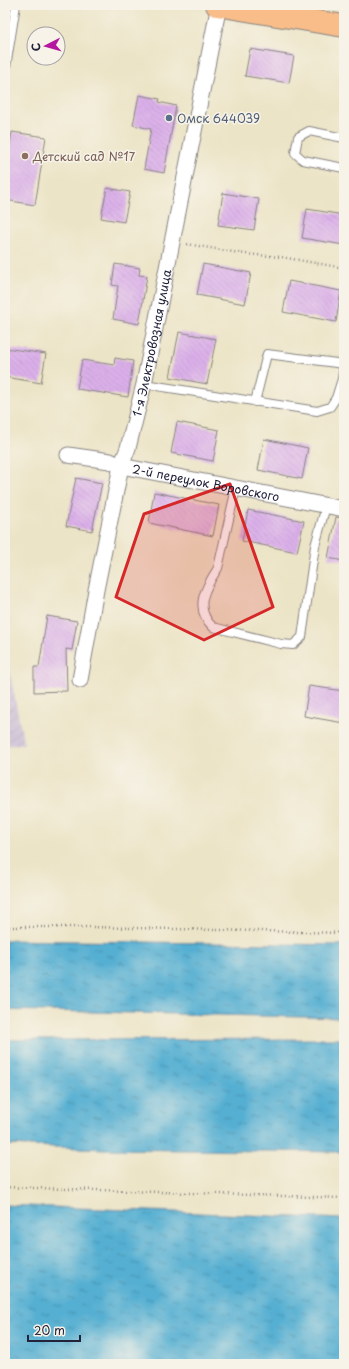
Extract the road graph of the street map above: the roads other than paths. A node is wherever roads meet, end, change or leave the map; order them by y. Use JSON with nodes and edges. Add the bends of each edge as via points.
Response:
{"nodes":[{"id":1,"x":16,"y":5,"type":"edge"},
{"id":2,"x":218,"y":5,"type":"edge"},
{"id":3,"x":344,"y":26,"type":"edge"},
{"id":4,"x":5,"y":73,"type":"edge"},
{"id":5,"x":344,"y":138,"type":"edge"},
{"id":6,"x":344,"y":168,"type":"edge"},
{"id":7,"x":344,"y":363,"type":"edge"},
{"id":8,"x":144,"y":384,"type":"junction"},
{"id":9,"x":255,"y":402,"type":"junction"},
{"id":10,"x":68,"y":455,"type":"dead end"},
{"id":11,"x":121,"y":466,"type":"junction"},
{"id":12,"x":236,"y":488,"type":"junction"},
{"id":13,"x":326,"y":506,"type":"junction"},
{"id":14,"x":344,"y":509,"type":"edge"},
{"id":15,"x":80,"y":680,"type":"dead end"}],
"edges":[{"from":1,"to":4,"type":"lane"},
{"from":2,"to":3,"type":"main road"},
{"from":2,"to":8,"type":"street","name":"1-я Электровозная улица"},
{"from":5,"to":6,"type":"lane","via":[[309,131],[298,137],[295,153],[303,160]]},
{"from":7,"to":9,"type":"lane","via":[[336,398],[330,407],[317,411]]},
{"from":7,"to":9,"type":"lane","via":[[267,354]]},
{"from":8,"to":9,"type":"lane"},
{"from":8,"to":11,"type":"street","name":"1-я Электровозная улица"},
{"from":10,"to":11,"type":"street","name":"2-й переулок Воровского","via":[[110,461]]},
{"from":11,"to":12,"type":"street","name":"2-й переулок Воровского"},
{"from":11,"to":15,"type":"street","name":"1-я Электровозная улица"},
{"from":12,"to":13,"type":"street","name":"2-й переулок Воровского"},
{"from":12,"to":13,"type":"lane","via":[[218,568],[203,596],[203,612],[213,627],[281,644],[293,645],[302,638],[315,546]]},
{"from":13,"to":14,"type":"street","name":"2-й переулок Воровского"}]}
